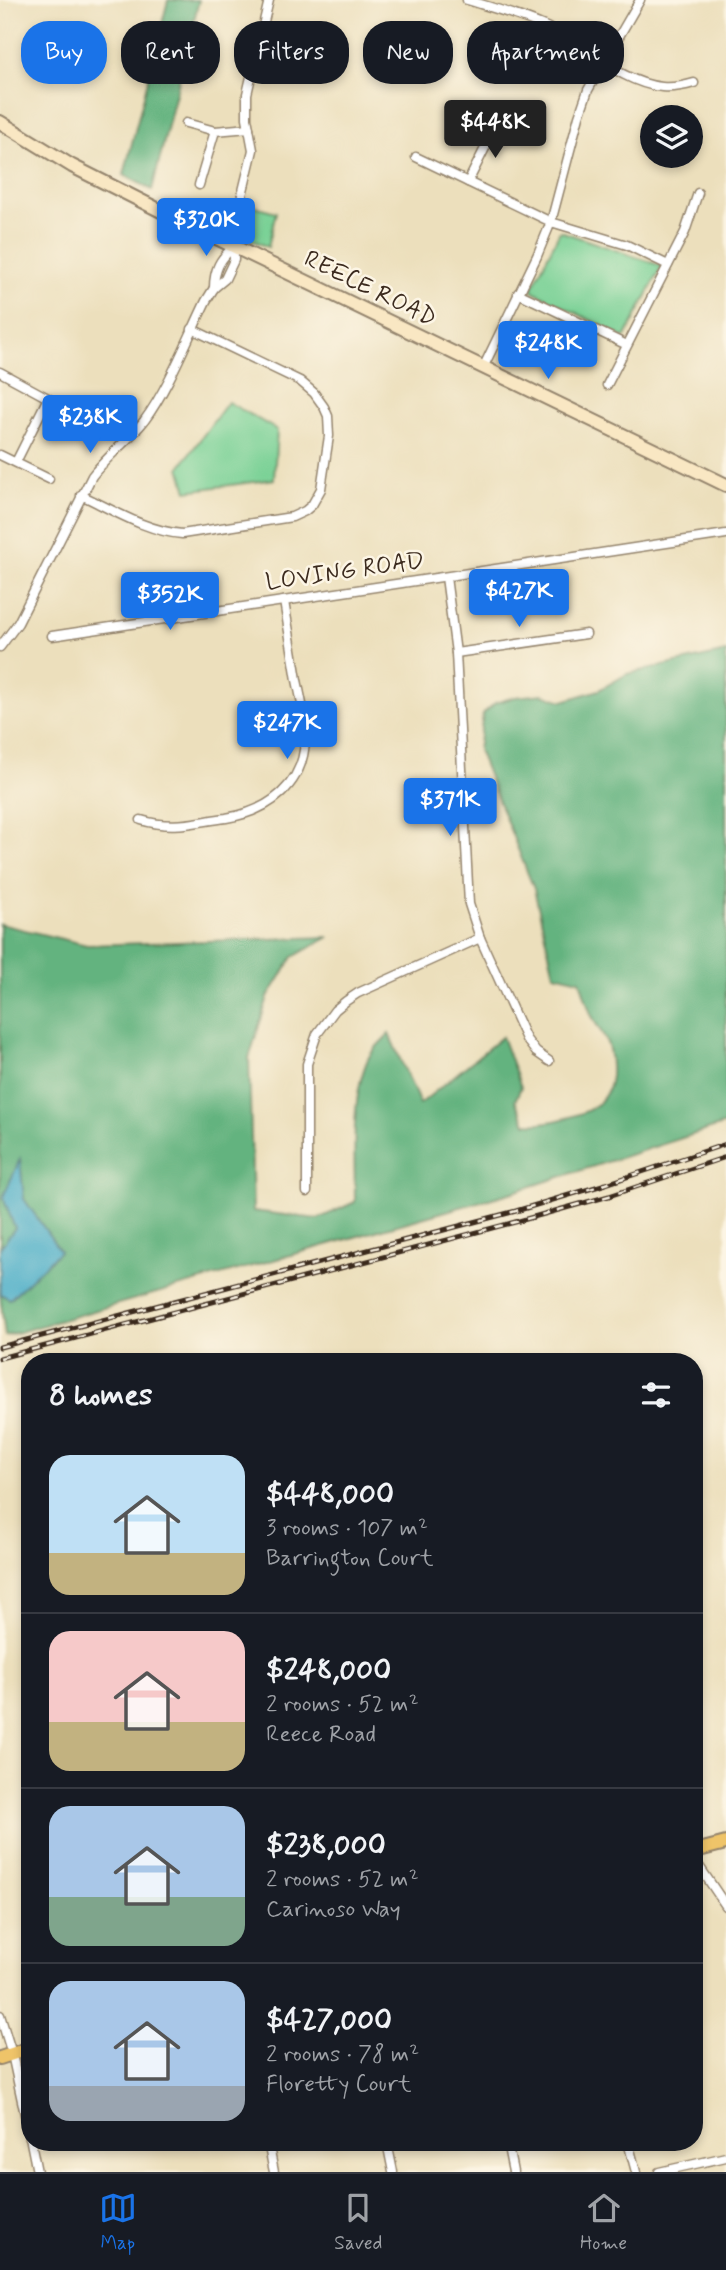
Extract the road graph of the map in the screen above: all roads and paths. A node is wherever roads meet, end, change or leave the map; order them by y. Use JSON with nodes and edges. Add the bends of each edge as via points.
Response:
{"nodes":[{"id":1,"x":269,"y":0,"type":"edge"},
{"id":2,"x":467,"y":0,"type":"edge"},
{"id":3,"x":640,"y":0,"type":"edge"},
{"id":4,"x":530,"y":21,"type":"edge"},
{"id":5,"x":624,"y":30,"type":"edge"},
{"id":6,"x":624,"y":73,"type":"edge"},
{"id":7,"x":694,"y":83,"type":"dead end"},
{"id":8,"x":591,"y":84,"type":"edge"},
{"id":9,"x":0,"y":122,"type":"edge"},
{"id":10,"x":186,"y":123,"type":"dead end"},
{"id":11,"x":497,"y":124,"type":"dead end"},
{"id":12,"x":249,"y":128,"type":"junction"},
{"id":13,"x":215,"y":131,"type":"junction"},
{"id":14,"x":416,"y":157,"type":"dead end"},
{"id":15,"x":468,"y":182,"type":"junction"},
{"id":16,"x":199,"y":186,"type":"dead end"},
{"id":17,"x":698,"y":192,"type":"dead end"},
{"id":18,"x":551,"y":222,"type":"junction"},
{"id":19,"x":234,"y":247,"type":"junction"},
{"id":20,"x":668,"y":265,"type":"junction"},
{"id":21,"x":518,"y":293,"type":"junction"},
{"id":22,"x":192,"y":329,"type":"junction"},
{"id":23,"x":628,"y":345,"type":"junction"},
{"id":24,"x":483,"y":368,"type":"junction"},
{"id":25,"x":0,"y":372,"type":"edge"},
{"id":26,"x":607,"y":385,"type":"dead end"},
{"id":27,"x":0,"y":455,"type":"edge"},
{"id":28,"x":16,"y":462,"type":"junction"},
{"id":29,"x":49,"y":479,"type":"dead end"},
{"id":30,"x":726,"y":485,"type":"edge"},
{"id":31,"x":81,"y":495,"type":"junction"},
{"id":32,"x":726,"y":534,"type":"edge"},
{"id":33,"x":446,"y":577,"type":"junction"},
{"id":34,"x":284,"y":601,"type":"junction"},
{"id":35,"x":586,"y":634,"type":"dead end"},
{"id":36,"x":52,"y":636,"type":"dead end"},
{"id":37,"x":0,"y":647,"type":"edge"},
{"id":38,"x":456,"y":653,"type":"junction"},
{"id":39,"x":141,"y":820,"type":"dead end"},
{"id":40,"x":480,"y":937,"type":"junction"},
{"id":41,"x":549,"y":1061,"type":"dead end"},
{"id":42,"x":307,"y":1192,"type":"dead end"},
{"id":43,"x":726,"y":1843,"type":"edge"},
{"id":44,"x":703,"y":1848,"type":"edge"},
{"id":45,"x":703,"y":1872,"type":"edge"},
{"id":46,"x":726,"y":1906,"type":"edge"},
{"id":47,"x":0,"y":2015,"type":"edge"},
{"id":48,"x":6,"y":2056,"type":"edge"},
{"id":49,"x":21,"y":2108,"type":"edge"},
{"id":50,"x":32,"y":2151,"type":"edge"},
{"id":51,"x":270,"y":2151,"type":"edge"},
{"id":52,"x":389,"y":2151,"type":"edge"},
{"id":53,"x":509,"y":2151,"type":"edge"},
{"id":54,"x":630,"y":2151,"type":"edge"},
{"id":55,"x":726,"y":2157,"type":"edge"},
{"id":56,"x":37,"y":2172,"type":"edge"},
{"id":57,"x":274,"y":2172,"type":"edge"},
{"id":58,"x":393,"y":2172,"type":"edge"},
{"id":59,"x":513,"y":2172,"type":"edge"},
{"id":60,"x":636,"y":2172,"type":"edge"},
{"id":61,"x":659,"y":2172,"type":"edge"}],
"edges":[{"from":1,"to":12,"type":"street","via":[[247,94]]},
{"from":2,"to":4,"type":"street"},
{"from":3,"to":5,"type":"street"},
{"from":6,"to":7,"type":"street","via":[[660,87]]},
{"from":8,"to":18,"type":"street"},
{"from":9,"to":19,"type":"main road","name":"REECE ROAD","via":[[72,166]]},
{"from":10,"to":13,"type":"street"},
{"from":11,"to":15,"type":"street"},
{"from":12,"to":13,"type":"street"},
{"from":12,"to":19,"type":"street","via":[[252,158],[233,232]]},
{"from":13,"to":16,"type":"street"},
{"from":14,"to":15,"type":"street"},
{"from":15,"to":18,"type":"street"},
{"from":17,"to":20,"type":"street"},
{"from":18,"to":20,"type":"street","via":[[627,245]]},
{"from":18,"to":21,"type":"street"},
{"from":19,"to":22,"type":"street","via":[[234,260],[225,279],[214,288]]},
{"from":19,"to":24,"type":"main road","name":"REECE ROAD"},
{"from":20,"to":23,"type":"street"},
{"from":21,"to":23,"type":"street"},
{"from":21,"to":24,"type":"street"},
{"from":22,"to":31,"type":"street","via":[[153,407],[102,463]]},
{"from":22,"to":31,"type":"street","via":[[300,381],[319,400],[330,425],[324,480],[317,498],[292,517],[182,534],[152,528]]},
{"from":23,"to":26,"type":"street"},
{"from":24,"to":30,"type":"main road","name":"REECE ROAD"},
{"from":25,"to":28,"type":"street","via":[[48,398]]},
{"from":27,"to":28,"type":"street"},
{"from":28,"to":29,"type":"street"},
{"from":31,"to":37,"type":"street","via":[[18,623]]},
{"from":32,"to":33,"type":"street","name":"LOVING ROAD"},
{"from":33,"to":34,"type":"street","name":"LOVING ROAD"},
{"from":33,"to":38,"type":"street"},
{"from":34,"to":36,"type":"street","name":"LOVING ROAD"},
{"from":34,"to":39,"type":"street","via":[[306,736],[293,781],[270,803],[239,816],[169,826]]},
{"from":35,"to":38,"type":"street"},
{"from":38,"to":40,"type":"street","via":[[467,888]]},
{"from":40,"to":41,"type":"street","via":[[526,1040]]},
{"from":40,"to":42,"type":"street","via":[[358,993],[325,1022],[307,1064]]},
{"from":43,"to":44,"type":"main road"},
{"from":45,"to":46,"type":"street"},
{"from":47,"to":48,"type":"street"},
{"from":48,"to":49,"type":"street"},
{"from":50,"to":56,"type":"street"},
{"from":51,"to":57,"type":"street"},
{"from":52,"to":58,"type":"street"},
{"from":53,"to":59,"type":"street"},
{"from":54,"to":60,"type":"street"},
{"from":55,"to":61,"type":"street"}]}
